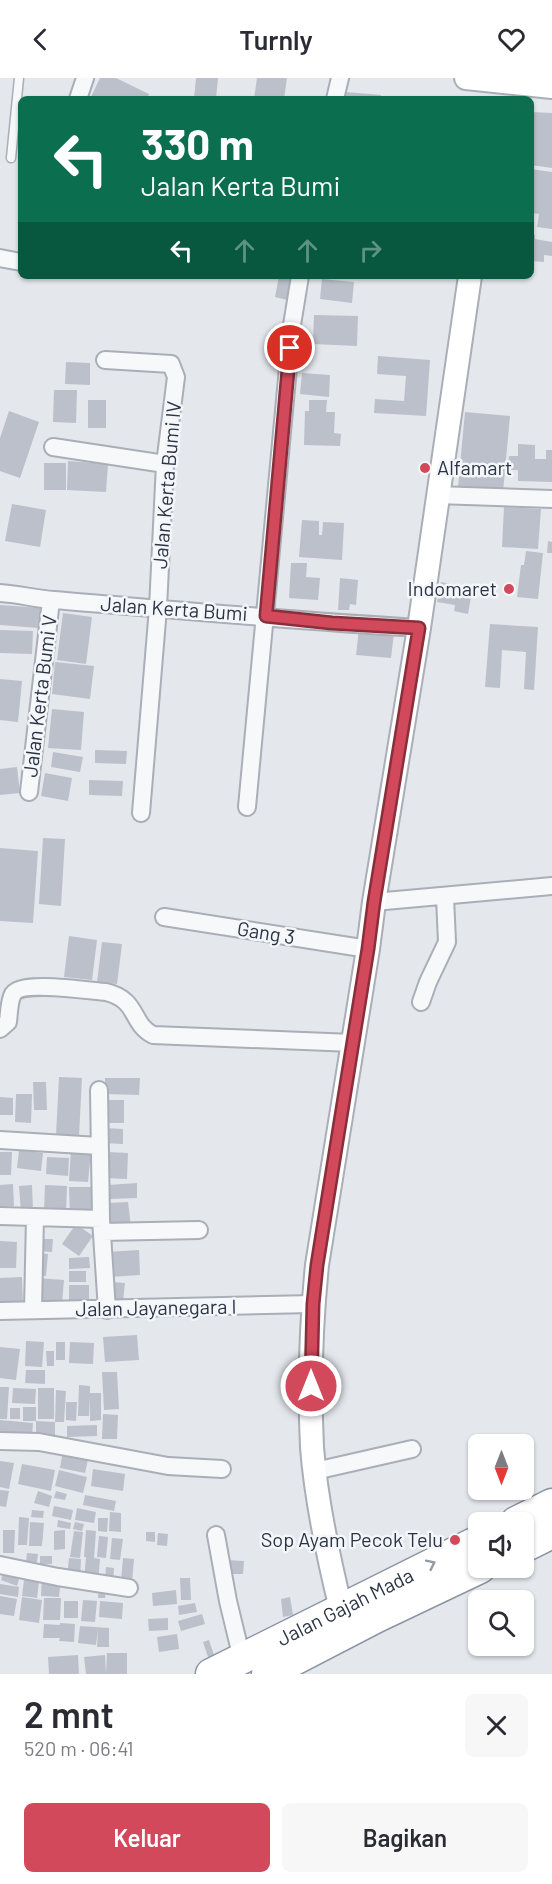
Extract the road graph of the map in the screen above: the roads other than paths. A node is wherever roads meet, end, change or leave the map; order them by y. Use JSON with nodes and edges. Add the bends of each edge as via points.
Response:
{"nodes":[{"id":1,"x":19,"y":78,"type":"edge"},
{"id":2,"x":84,"y":78,"type":"edge"},
{"id":3,"x":340,"y":78,"type":"edge"},
{"id":4,"x":466,"y":78,"type":"edge"},
{"id":5,"x":552,"y":87,"type":"edge"},
{"id":6,"x":498,"y":90,"type":"edge"},
{"id":7,"x":79,"y":96,"type":"edge"},
{"id":8,"x":336,"y":96,"type":"edge"},
{"id":9,"x":11,"y":159,"type":"dead end"},
{"id":10,"x":0,"y":258,"type":"edge"},
{"id":11,"x":18,"y":261,"type":"edge"},
{"id":12,"x":300,"y":279,"type":"edge"},
{"id":13,"x":470,"y":279,"type":"edge"},
{"id":14,"x":105,"y":360,"type":"dead end"},
{"id":15,"x":52,"y":447,"type":"dead end"},
{"id":16,"x":165,"y":464,"type":"junction"},
{"id":17,"x":437,"y":495,"type":"junction"},
{"id":18,"x":552,"y":499,"type":"edge"},
{"id":19,"x":0,"y":593,"type":"edge"},
{"id":20,"x":51,"y":600,"type":"junction"},
{"id":21,"x":158,"y":608,"type":"junction"},
{"id":22,"x":266,"y":616,"type":"junction"},
{"id":23,"x":419,"y":628,"type":"junction"},
{"id":24,"x":29,"y":792,"type":"dead end"},
{"id":25,"x":247,"y":807,"type":"dead end"},
{"id":26,"x":141,"y":813,"type":"dead end"},
{"id":27,"x":552,"y":886,"type":"edge"},
{"id":28,"x":445,"y":897,"type":"junction"},
{"id":29,"x":374,"y":902,"type":"junction"},
{"id":30,"x":164,"y":917,"type":"dead end"},
{"id":31,"x":368,"y":949,"type":"junction"},
{"id":32,"x":421,"y":1002,"type":"dead end"},
{"id":33,"x":0,"y":1029,"type":"edge"},
{"id":34,"x":353,"y":1043,"type":"junction"},
{"id":35,"x":99,"y":1090,"type":"dead end"},
{"id":36,"x":0,"y":1140,"type":"edge"},
{"id":37,"x":99,"y":1146,"type":"junction"},
{"id":38,"x":0,"y":1216,"type":"edge"},
{"id":39,"x":35,"y":1217,"type":"junction"},
{"id":40,"x":101,"y":1226,"type":"junction"},
{"id":41,"x":199,"y":1230,"type":"dead end"},
{"id":42,"x":313,"y":1304,"type":"junction"},
{"id":43,"x":33,"y":1310,"type":"junction"},
{"id":44,"x":107,"y":1310,"type":"junction"},
{"id":45,"x":0,"y":1311,"type":"edge"},
{"id":46,"x":0,"y":1441,"type":"edge"},
{"id":47,"x":412,"y":1449,"type":"dead end"},
{"id":48,"x":222,"y":1469,"type":"dead end"},
{"id":49,"x":315,"y":1472,"type":"junction"},
{"id":50,"x":552,"y":1504,"type":"edge"},
{"id":51,"x":534,"y":1513,"type":"edge"},
{"id":52,"x":552,"y":1533,"type":"edge"},
{"id":53,"x":216,"y":1534,"type":"dead end"},
{"id":54,"x":534,"y":1542,"type":"edge"},
{"id":55,"x":468,"y":1546,"type":"edge"},
{"id":56,"x":0,"y":1565,"type":"edge"},
{"id":57,"x":468,"y":1574,"type":"edge"},
{"id":58,"x":129,"y":1588,"type":"dead end"},
{"id":59,"x":341,"y":1609,"type":"junction"},
{"id":60,"x":255,"y":1666,"type":"edge"},
{"id":61,"x":211,"y":1674,"type":"edge"}],
"edges":[{"from":1,"to":9,"type":"lane"},
{"from":2,"to":7,"type":"street"},
{"from":3,"to":8,"type":"street"},
{"from":4,"to":6,"type":"street"},
{"from":5,"to":6,"type":"street"},
{"from":10,"to":11,"type":"street"},
{"from":12,"to":22,"type":"street"},
{"from":13,"to":17,"type":"street"},
{"from":14,"to":16,"type":"street","name":"Jalan Kerta Bumi IV","via":[[171,364],[176,377]]},
{"from":15,"to":16,"type":"street"},
{"from":16,"to":21,"type":"street","name":"Jalan Kerta Bumi IV"},
{"from":17,"to":18,"type":"street"},
{"from":17,"to":23,"type":"street"},
{"from":19,"to":20,"type":"street","name":"Jalan Kerta Bumi"},
{"from":20,"to":21,"type":"street","name":"Jalan Kerta Bumi"},
{"from":20,"to":24,"type":"street","name":"Jalan Kerta Bumi V"},
{"from":21,"to":22,"type":"street","name":"Jalan Kerta Bumi"},
{"from":21,"to":26,"type":"street","name":"Jalan Kerta Bumi IV"},
{"from":22,"to":23,"type":"street","name":"Jalan Kerta Bumi"},
{"from":22,"to":25,"type":"street"},
{"from":23,"to":29,"type":"street"},
{"from":27,"to":28,"type":"street"},
{"from":28,"to":29,"type":"street"},
{"from":28,"to":32,"type":"street","via":[[447,942]]},
{"from":29,"to":31,"type":"street"},
{"from":30,"to":31,"type":"street","name":"Gang 3"},
{"from":31,"to":34,"type":"street"},
{"from":33,"to":34,"type":"street","via":[[8,1022],[17,990],[34,987],[117,995],[125,999],[143,1028],[153,1035]]},
{"from":34,"to":42,"type":"street"},
{"from":35,"to":37,"type":"street"},
{"from":36,"to":37,"type":"street"},
{"from":37,"to":40,"type":"street"},
{"from":38,"to":39,"type":"street"},
{"from":39,"to":40,"type":"street"},
{"from":39,"to":43,"type":"street"},
{"from":40,"to":41,"type":"street"},
{"from":40,"to":44,"type":"street"},
{"from":42,"to":44,"type":"street","name":"Jalan Jayanegara I"},
{"from":42,"to":49,"type":"street","via":[[310,1365]]},
{"from":43,"to":44,"type":"street","name":"Jalan Jayanegara I"},
{"from":43,"to":45,"type":"street","name":"Jalan Jayanegara I"},
{"from":46,"to":48,"type":"street","via":[[39,1442],[168,1466]]},
{"from":47,"to":49,"type":"street"},
{"from":49,"to":59,"type":"street"},
{"from":50,"to":51,"type":"highway"},
{"from":52,"to":54,"type":"highway"},
{"from":53,"to":60,"type":"street","via":[[228,1601]]},
{"from":59,"to":55,"type":"highway","name":"Jalan Gajah Mada","one_way":true},
{"from":56,"to":58,"type":"street"},
{"from":57,"to":60,"type":"highway","name":"Jalan Gajah Mada","via":[[377,1617],[304,1660]]},
{"from":59,"to":60,"type":"highway","name":"Jalan Gajah Mada"},
{"from":60,"to":61,"type":"highway","name":"Jalan Gajah Mada"}]}
